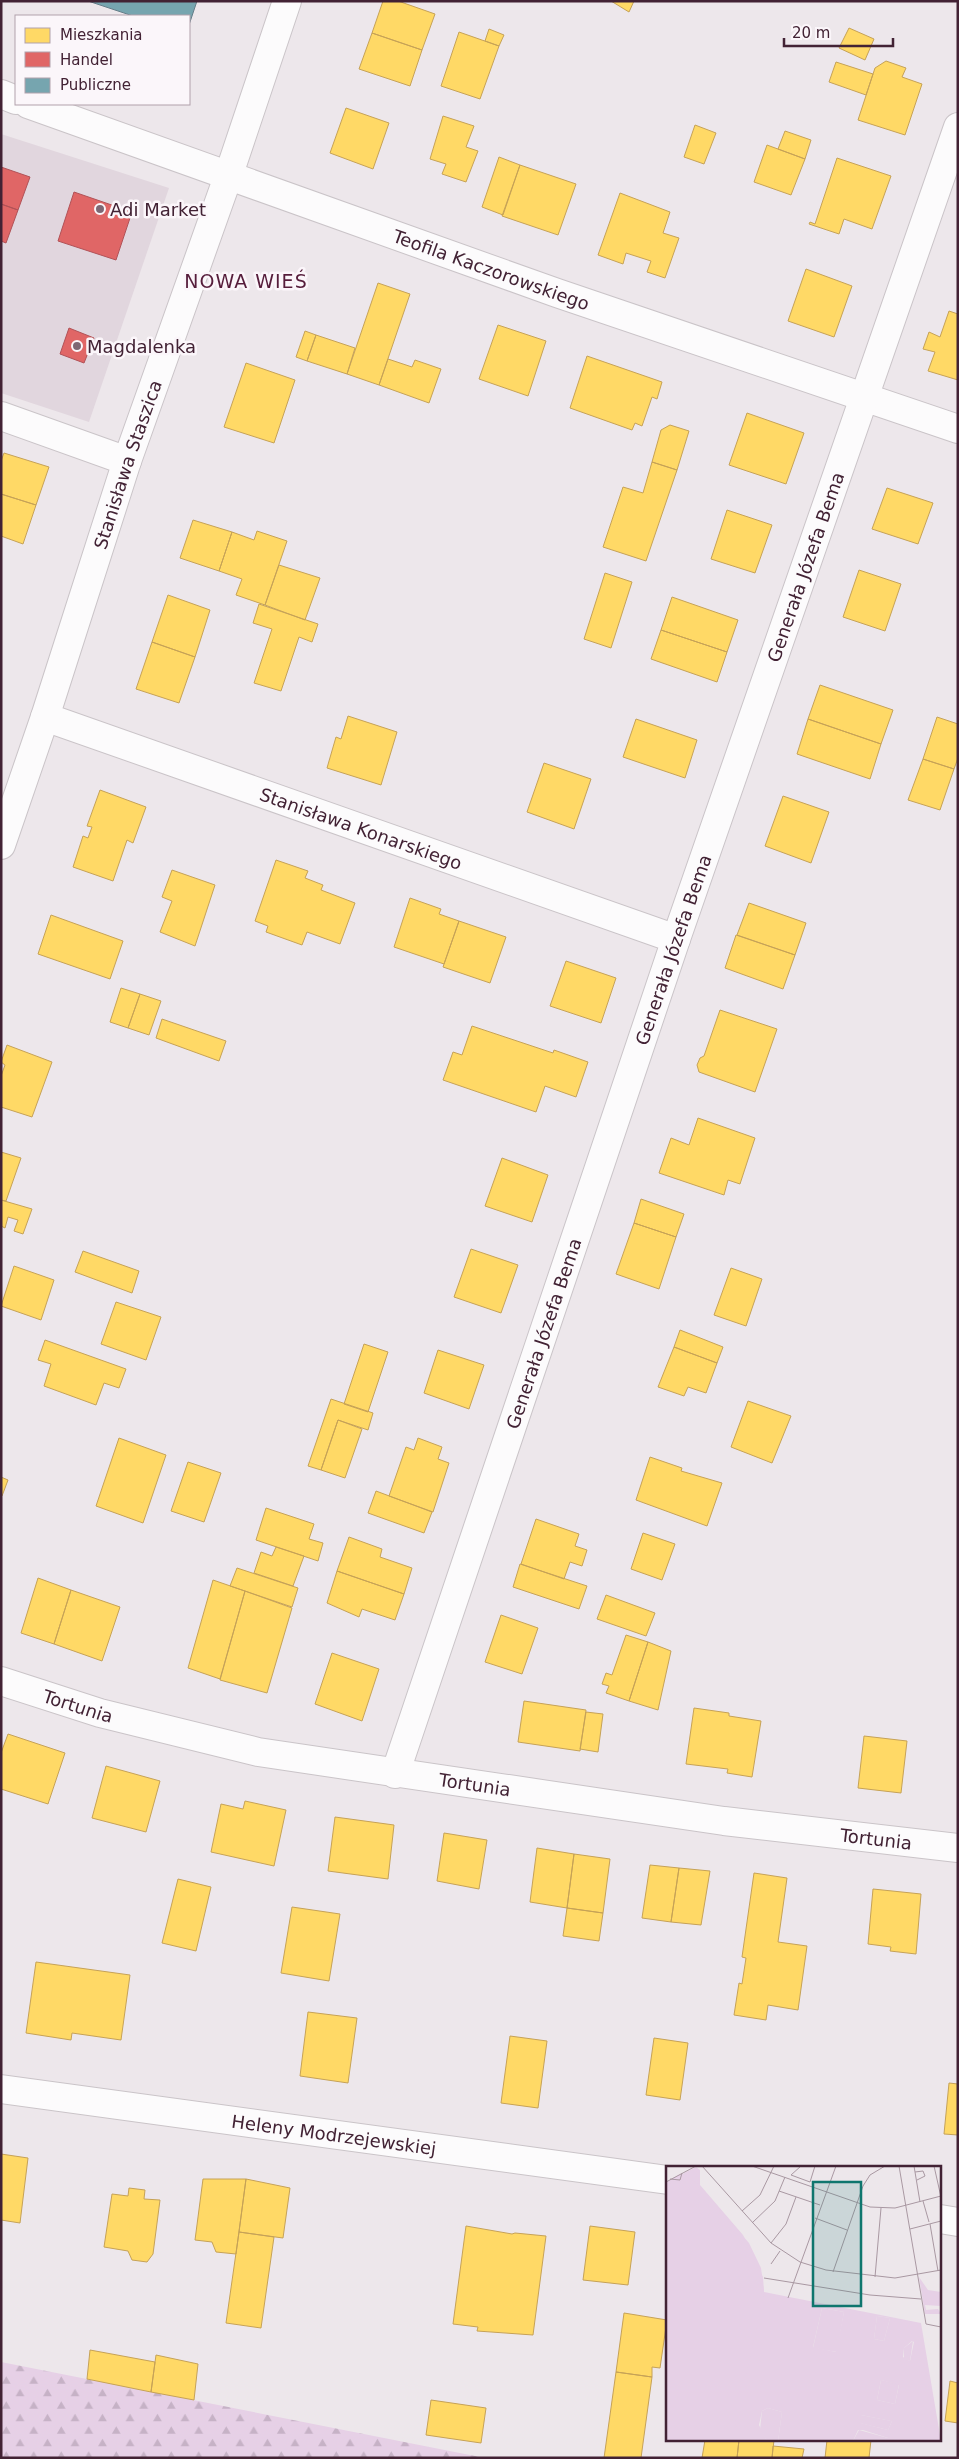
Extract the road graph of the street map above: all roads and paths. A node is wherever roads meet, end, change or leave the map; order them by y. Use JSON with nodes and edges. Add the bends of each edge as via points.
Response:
{"nodes":[{"id":1,"x":287,"y":1,"type":"edge"},
{"id":2,"x":1,"y":94,"type":"edge"},
{"id":3,"x":15,"y":100,"type":"edge"},
{"id":4,"x":31,"y":105,"type":"edge"},
{"id":5,"x":958,"y":127,"type":"edge"},
{"id":6,"x":229,"y":174,"type":"junction"},
{"id":7,"x":864,"y":397,"type":"junction"},
{"id":8,"x":1,"y":416,"type":"edge"},
{"id":9,"x":958,"y":429,"type":"edge"},
{"id":10,"x":127,"y":460,"type":"junction"},
{"id":11,"x":45,"y":717,"type":"junction"},
{"id":12,"x":1,"y":845,"type":"edge"},
{"id":13,"x":676,"y":939,"type":"junction"},
{"id":14,"x":1,"y":1681,"type":"edge"},
{"id":15,"x":395,"y":1774,"type":"junction"},
{"id":16,"x":958,"y":1848,"type":"edge"},
{"id":17,"x":1,"y":2089,"type":"edge"},
{"id":18,"x":666,"y":2180,"type":"edge"},
{"id":19,"x":942,"y":2219,"type":"edge"},
{"id":20,"x":958,"y":2222,"type":"edge"}],
"edges":[{"from":1,"to":6,"type":"street","name":"Stanisława Staszica"},
{"from":2,"to":3,"type":"street"},
{"from":4,"to":6,"type":"street","name":"Teofila Kaczorowskiego"},
{"from":5,"to":7,"type":"street","name":"Generała Józefa Bema"},
{"from":6,"to":7,"type":"street","name":"Teofila Kaczorowskiego","via":[[557,293]]},
{"from":6,"to":10,"type":"street","name":"Stanisława Staszica"},
{"from":7,"to":9,"type":"street","name":"Teofila Kaczorowskiego"},
{"from":7,"to":13,"type":"street","name":"Generała Józefa Bema"},
{"from":8,"to":10,"type":"street"},
{"from":10,"to":11,"type":"street","name":"Stanisława Staszica"},
{"from":11,"to":12,"type":"street","name":"Stanisława Staszica"},
{"from":11,"to":13,"type":"street","name":"Stanisława Konarskiego"},
{"from":13,"to":15,"type":"street","name":"Generała Józefa Bema"},
{"from":14,"to":15,"type":"street","name":"Tortunia","via":[[100,1713],[258,1752]]},
{"from":15,"to":16,"type":"street","name":"Tortunia","via":[[724,1822]]},
{"from":17,"to":18,"type":"street","name":"Heleny Modrzejewskiej"},
{"from":19,"to":20,"type":"street"}]}
